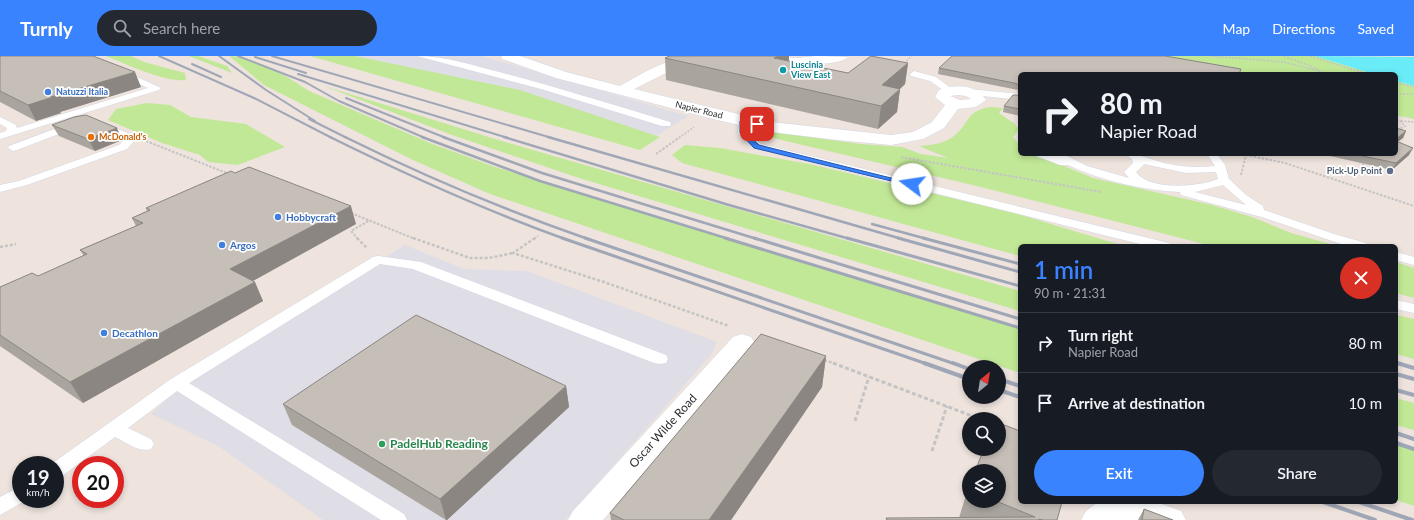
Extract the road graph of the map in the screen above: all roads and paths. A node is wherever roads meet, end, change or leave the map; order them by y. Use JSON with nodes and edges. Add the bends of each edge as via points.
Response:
{"nodes":[{"id":1,"x":421,"y":56,"type":"edge"},
{"id":2,"x":507,"y":56,"type":"edge"},
{"id":3,"x":710,"y":56,"type":"edge"},
{"id":4,"x":1211,"y":56,"type":"edge"},
{"id":5,"x":1284,"y":56,"type":"edge"},
{"id":6,"x":1310,"y":56,"type":"edge"},
{"id":7,"x":841,"y":57,"type":"dead end"},
{"id":8,"x":752,"y":59,"type":"edge"},
{"id":9,"x":116,"y":70,"type":"edge"},
{"id":10,"x":1323,"y":72,"type":"edge"},
{"id":11,"x":1324,"y":72,"type":"edge"},
{"id":12,"x":1361,"y":72,"type":"edge"},
{"id":13,"x":914,"y":74,"type":"dead end"},
{"id":14,"x":1398,"y":83,"type":"edge"},
{"id":15,"x":1414,"y":87,"type":"edge"},
{"id":16,"x":621,"y":91,"type":"junction"},
{"id":17,"x":1398,"y":94,"type":"edge"},
{"id":18,"x":1414,"y":94,"type":"edge"},
{"id":19,"x":952,"y":97,"type":"junction"},
{"id":20,"x":973,"y":97,"type":"junction"},
{"id":21,"x":1018,"y":97,"type":"edge"},
{"id":22,"x":1018,"y":106,"type":"edge"},
{"id":23,"x":713,"y":114,"type":"junction"},
{"id":24,"x":0,"y":120,"type":"edge"},
{"id":25,"x":744,"y":121,"type":"junction"},
{"id":26,"x":1400,"y":121,"type":"joint"},
{"id":27,"x":1414,"y":122,"type":"edge"},
{"id":28,"x":666,"y":124,"type":"dead end"},
{"id":29,"x":1398,"y":130,"type":"edge"},
{"id":30,"x":11,"y":133,"type":"junction"},
{"id":31,"x":0,"y":136,"type":"edge"},
{"id":32,"x":143,"y":140,"type":"dead end"},
{"id":33,"x":13,"y":148,"type":"dead end"},
{"id":34,"x":656,"y":154,"type":"dead end"},
{"id":35,"x":900,"y":156,"type":"dead end"},
{"id":36,"x":1046,"y":156,"type":"edge"},
{"id":37,"x":1059,"y":156,"type":"edge"},
{"id":38,"x":1134,"y":156,"type":"edge"},
{"id":39,"x":1214,"y":156,"type":"edge"},
{"id":40,"x":1251,"y":156,"type":"edge"},
{"id":41,"x":1355,"y":158,"type":"edge"},
{"id":42,"x":1076,"y":166,"type":"junction"},
{"id":43,"x":1221,"y":168,"type":"junction"},
{"id":44,"x":1371,"y":171,"type":"dead end"},
{"id":45,"x":230,"y":174,"type":"edge"},
{"id":46,"x":1224,"y":180,"type":"junction"},
{"id":47,"x":1146,"y":184,"type":"junction"},
{"id":48,"x":0,"y":189,"type":"edge"},
{"id":49,"x":1168,"y":189,"type":"junction"},
{"id":50,"x":1107,"y":193,"type":"dead end"},
{"id":51,"x":1414,"y":206,"type":"edge"},
{"id":52,"x":349,"y":212,"type":"edge"},
{"id":53,"x":1269,"y":215,"type":"junction"},
{"id":54,"x":370,"y":220,"type":"junction"},
{"id":55,"x":16,"y":244,"type":"dead end"},
{"id":56,"x":1156,"y":244,"type":"edge"},
{"id":57,"x":1354,"y":244,"type":"edge"},
{"id":58,"x":0,"y":247,"type":"edge"},
{"id":59,"x":513,"y":253,"type":"dead end"},
{"id":60,"x":1398,"y":257,"type":"edge"},
{"id":61,"x":378,"y":260,"type":"junction"},
{"id":62,"x":1414,"y":261,"type":"edge"},
{"id":63,"x":1398,"y":304,"type":"edge"},
{"id":64,"x":1414,"y":308,"type":"edge"},
{"id":65,"x":742,"y":342,"type":"dead end"},
{"id":66,"x":660,"y":358,"type":"dead end"},
{"id":67,"x":869,"y":377,"type":"dead end"},
{"id":68,"x":178,"y":383,"type":"junction"},
{"id":69,"x":947,"y":406,"type":"dead end"},
{"id":70,"x":855,"y":421,"type":"dead end"},
{"id":71,"x":115,"y":429,"type":"junction"},
{"id":72,"x":145,"y":444,"type":"dead end"},
{"id":73,"x":932,"y":451,"type":"dead end"},
{"id":74,"x":64,"y":465,"type":"edge"},
{"id":75,"x":12,"y":500,"type":"edge"},
{"id":76,"x":0,"y":507,"type":"edge"},
{"id":77,"x":397,"y":520,"type":"edge"},
{"id":78,"x":584,"y":520,"type":"edge"},
{"id":79,"x":1097,"y":520,"type":"edge"},
{"id":80,"x":1170,"y":520,"type":"edge"}],
"edges":[{"from":1,"to":28,"type":"lane","via":[[522,80]]},
{"from":2,"to":16,"type":"street","name":"Napier Road","via":[[562,75]]},
{"from":3,"to":16,"type":"street","via":[[676,62]]},
{"from":4,"to":10,"type":"path","via":[[1283,62]]},
{"from":5,"to":11,"type":"path"},
{"from":6,"to":12,"type":"path"},
{"from":7,"to":8,"type":"street","via":[[799,62]]},
{"from":9,"to":30,"type":"lane","via":[[156,88]]},
{"from":13,"to":19,"type":"lane","via":[[933,79]]},
{"from":14,"to":15,"type":"path"},
{"from":16,"to":23,"type":"street","name":"Napier Road"},
{"from":17,"to":18,"type":"path"},
{"from":19,"to":20,"type":"street","via":[[970,104]]},
{"from":19,"to":25,"type":"street","name":"Napier Road","via":[[938,125],[917,136],[891,140],[796,131]]},
{"from":20,"to":21,"type":"lane"},
{"from":20,"to":22,"type":"lane"},
{"from":23,"to":25,"type":"street","name":"Napier Road"},
{"from":23,"to":34,"type":"path"},
{"from":24,"to":30,"type":"lane","via":[[12,127]]},
{"from":25,"to":56,"type":"lane","via":[[743,133],[757,146]]},
{"from":26,"to":27,"type":"path"},
{"from":26,"to":29,"type":"path","via":[[1405,126]]},
{"from":30,"to":31,"type":"lane"},
{"from":32,"to":45,"type":"path"},
{"from":33,"to":48,"type":"lane","via":[[70,126],[89,123],[132,138],[123,147]]},
{"from":35,"to":50,"type":"path"},
{"from":36,"to":42,"type":"lane"},
{"from":37,"to":42,"type":"lane"},
{"from":38,"to":43,"type":"lane","via":[[1182,169]]},
{"from":38,"to":47,"type":"lane","via":[[1139,164],[1132,169],[1131,174]]},
{"from":39,"to":43,"type":"lane"},
{"from":40,"to":51,"type":"path","via":[[1285,163]]},
{"from":41,"to":44,"type":"path"},
{"from":42,"to":47,"type":"lane"},
{"from":43,"to":46,"type":"lane"},
{"from":46,"to":49,"type":"lane","via":[[1203,188]]},
{"from":46,"to":53,"type":"lane","via":[[1242,197]]},
{"from":47,"to":49,"type":"lane"},
{"from":49,"to":53,"type":"lane"},
{"from":52,"to":54,"type":"path"},
{"from":53,"to":57,"type":"lane"},
{"from":54,"to":59,"type":"path","via":[[470,258],[489,258]]},
{"from":54,"to":61,"type":"path","via":[[351,231]]},
{"from":55,"to":58,"type":"path"},
{"from":60,"to":62,"type":"lane"},
{"from":61,"to":66,"type":"lane","via":[[416,265]]},
{"from":61,"to":68,"type":"lane","via":[[218,356]]},
{"from":63,"to":64,"type":"lane"},
{"from":65,"to":78,"type":"street","name":"Oscar Wilde Road"},
{"from":67,"to":70,"type":"path"},
{"from":68,"to":71,"type":"lane"},
{"from":68,"to":77,"type":"lane"},
{"from":69,"to":73,"type":"path"},
{"from":71,"to":72,"type":"lane"},
{"from":71,"to":74,"type":"lane"},
{"from":75,"to":76,"type":"lane"},
{"from":79,"to":80,"type":"street","via":[[1112,508],[1139,508]]}]}
